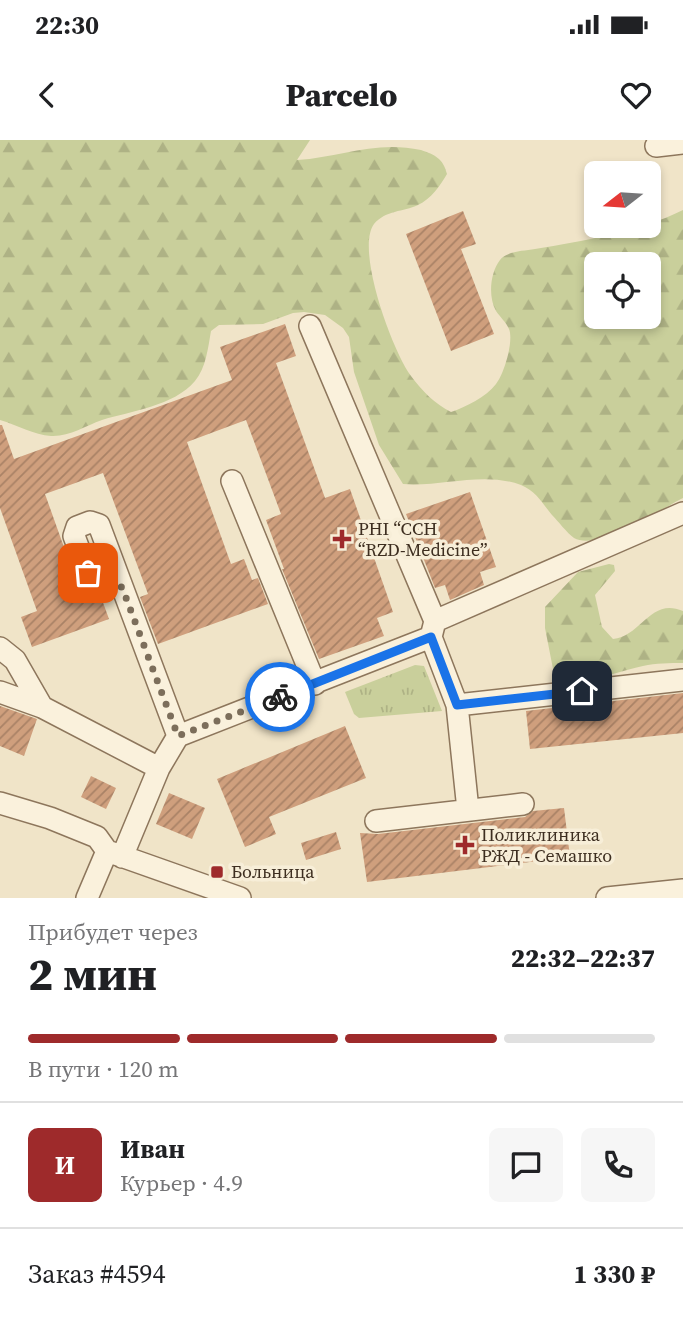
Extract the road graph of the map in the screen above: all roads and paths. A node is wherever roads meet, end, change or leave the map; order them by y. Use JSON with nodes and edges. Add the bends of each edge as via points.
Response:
{"nodes":[{"id":1,"x":683,"y":143,"type":"edge"},
{"id":2,"x":656,"y":146,"type":"dead end"},
{"id":3,"x":310,"y":326,"type":"dead end"},
{"id":4,"x":232,"y":481,"type":"dead end"},
{"id":5,"x":683,"y":513,"type":"edge"},
{"id":6,"x":122,"y":587,"type":"dead end"},
{"id":7,"x":433,"y":629,"type":"junction"},
{"id":8,"x":0,"y":648,"type":"edge"},
{"id":9,"x":683,"y":680,"type":"edge"},
{"id":10,"x":315,"y":684,"type":"junction"},
{"id":11,"x":0,"y":692,"type":"edge"},
{"id":12,"x":457,"y":705,"type":"junction"},
{"id":13,"x":42,"y":707,"type":"junction"},
{"id":14,"x":178,"y":736,"type":"junction"},
{"id":15,"x":159,"y":768,"type":"junction"},
{"id":16,"x":0,"y":803,"type":"edge"},
{"id":17,"x":523,"y":804,"type":"dead end"},
{"id":18,"x":468,"y":810,"type":"junction"},
{"id":19,"x":376,"y":821,"type":"dead end"},
{"id":20,"x":114,"y":854,"type":"junction"},
{"id":21,"x":683,"y":890,"type":"edge"},
{"id":22,"x":198,"y":891,"type":"edge"},
{"id":23,"x":87,"y":898,"type":"edge"},
{"id":24,"x":240,"y":898,"type":"edge"},
{"id":25,"x":607,"y":898,"type":"edge"}],
"edges":[{"from":1,"to":2,"type":"street"},
{"from":3,"to":7,"type":"street"},
{"from":4,"to":10,"type":"street"},
{"from":5,"to":7,"type":"street"},
{"from":6,"to":14,"type":"street"},
{"from":7,"to":10,"type":"street"},
{"from":7,"to":12,"type":"street"},
{"from":8,"to":13,"type":"street","via":[[15,660]]},
{"from":9,"to":12,"type":"street"},
{"from":10,"to":14,"type":"street"},
{"from":11,"to":13,"type":"street"},
{"from":12,"to":18,"type":"street"},
{"from":13,"to":15,"type":"street"},
{"from":14,"to":15,"type":"street"},
{"from":15,"to":20,"type":"street"},
{"from":16,"to":20,"type":"street","via":[[97,837]]},
{"from":17,"to":18,"type":"street"},
{"from":18,"to":19,"type":"street"},
{"from":20,"to":22,"type":"street"},
{"from":20,"to":23,"type":"street"},
{"from":21,"to":25,"type":"street"},
{"from":22,"to":24,"type":"street"}]}
